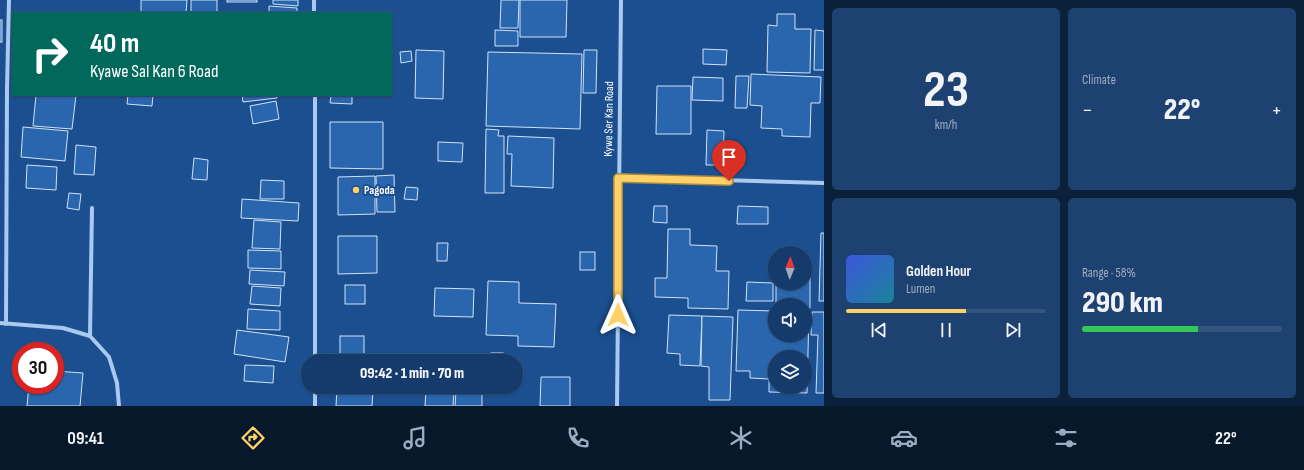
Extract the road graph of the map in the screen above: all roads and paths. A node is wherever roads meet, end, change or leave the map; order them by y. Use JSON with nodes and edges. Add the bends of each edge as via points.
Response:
{"nodes":[{"id":1,"x":9,"y":0,"type":"edge"},
{"id":2,"x":314,"y":0,"type":"edge"},
{"id":3,"x":621,"y":0,"type":"edge"},
{"id":4,"x":314,"y":12,"type":"edge"},
{"id":5,"x":315,"y":96,"type":"edge"},
{"id":6,"x":618,"y":178,"type":"junction"},
{"id":7,"x":824,"y":183,"type":"edge"},
{"id":8,"x":92,"y":208,"type":"dead end"},
{"id":9,"x":0,"y":323,"type":"edge"},
{"id":10,"x":6,"y":324,"type":"junction"},
{"id":11,"x":90,"y":336,"type":"junction"},
{"id":12,"x":315,"y":354,"type":"edge"},
{"id":13,"x":315,"y":394,"type":"edge"},
{"id":14,"x":119,"y":406,"type":"edge"},
{"id":15,"x":315,"y":406,"type":"edge"},
{"id":16,"x":617,"y":406,"type":"edge"}],
"edges":[{"from":1,"to":10,"type":"street"},
{"from":2,"to":4,"type":"street"},
{"from":3,"to":6,"type":"street","name":"Kywe Ser Kan Road"},
{"from":5,"to":12,"type":"street"},
{"from":6,"to":7,"type":"street"},
{"from":6,"to":16,"type":"street","name":"Kywe Ser Kan Road"},
{"from":8,"to":11,"type":"street"},
{"from":9,"to":10,"type":"street"},
{"from":10,"to":11,"type":"street","via":[[63,328]]},
{"from":11,"to":14,"type":"street","via":[[109,357],[117,383]]},
{"from":13,"to":15,"type":"street"}]}
